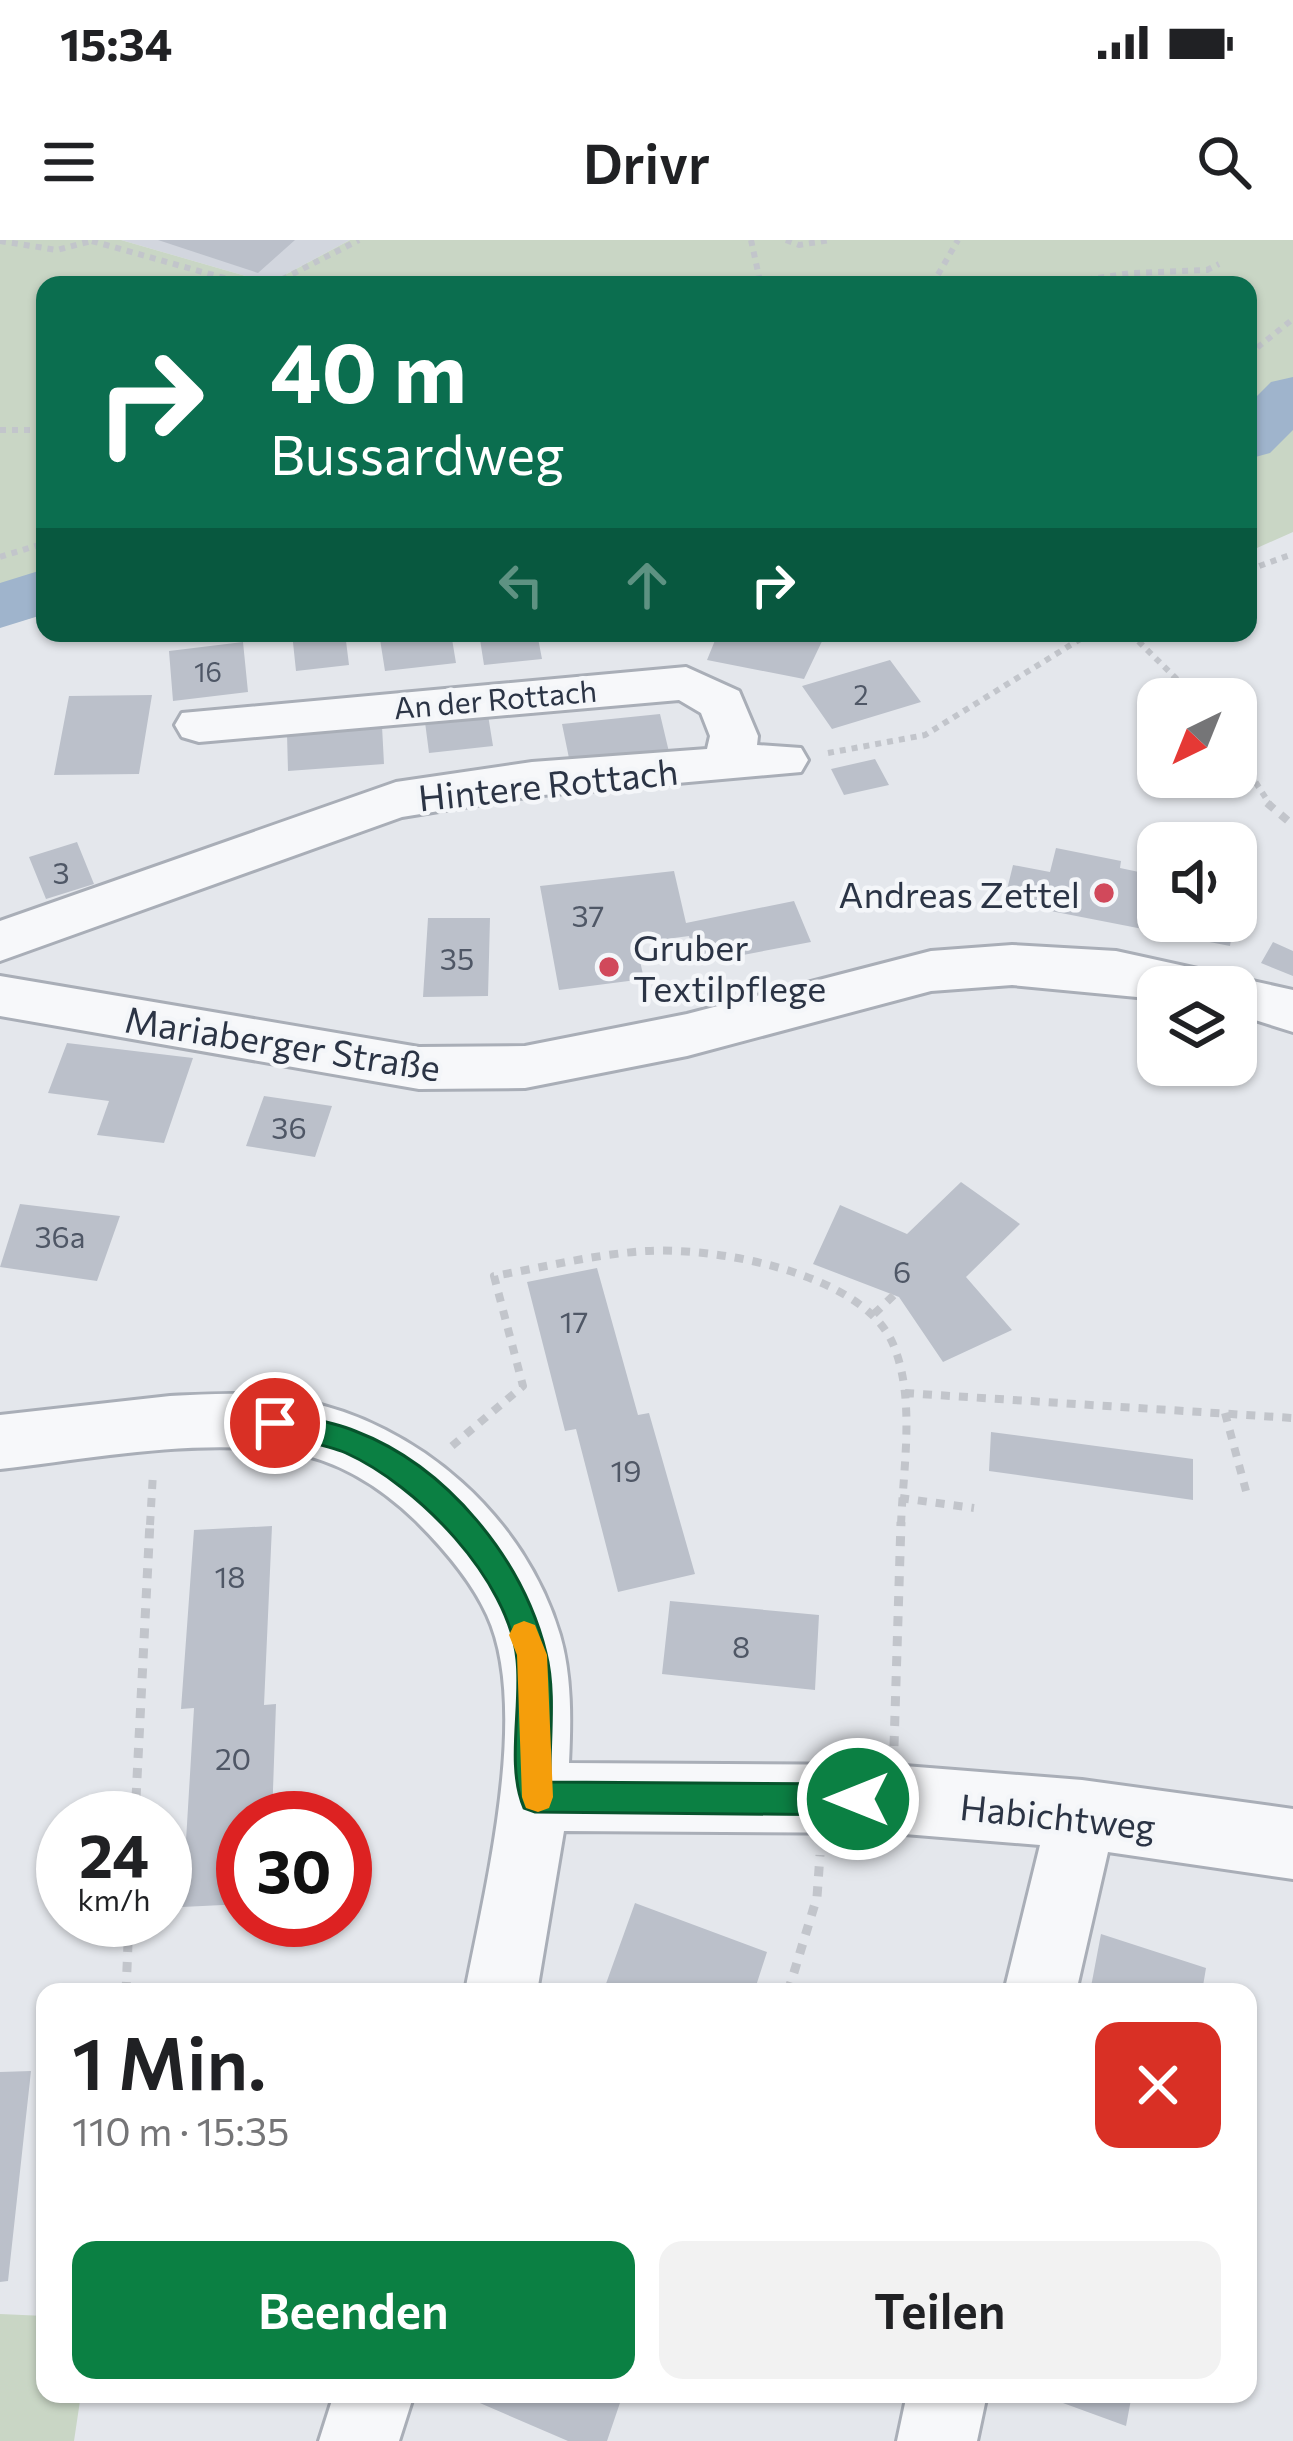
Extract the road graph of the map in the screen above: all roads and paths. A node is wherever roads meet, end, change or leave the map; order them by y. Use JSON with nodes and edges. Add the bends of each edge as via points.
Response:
{"nodes":[{"id":1,"x":92,"y":240,"type":"edge"},
{"id":2,"x":359,"y":240,"type":"edge"},
{"id":3,"x":751,"y":240,"type":"edge"},
{"id":4,"x":786,"y":240,"type":"edge"},
{"id":5,"x":830,"y":240,"type":"edge"},
{"id":6,"x":958,"y":240,"type":"edge"},
{"id":7,"x":0,"y":241,"type":"edge"},
{"id":8,"x":1219,"y":264,"type":"dead end"},
{"id":9,"x":218,"y":276,"type":"edge"},
{"id":10,"x":289,"y":276,"type":"edge"},
{"id":11,"x":759,"y":276,"type":"edge"},
{"id":12,"x":937,"y":276,"type":"edge"},
{"id":13,"x":1111,"y":276,"type":"edge"},
{"id":14,"x":1293,"y":319,"type":"edge"},
{"id":15,"x":1257,"y":348,"type":"edge"},
{"id":16,"x":0,"y":430,"type":"edge"},
{"id":17,"x":36,"y":430,"type":"edge"},
{"id":18,"x":36,"y":547,"type":"edge"},
{"id":19,"x":1293,"y":554,"type":"edge"},
{"id":20,"x":0,"y":557,"type":"edge"},
{"id":21,"x":1257,"y":567,"type":"edge"},
{"id":22,"x":1075,"y":642,"type":"edge"},
{"id":23,"x":1139,"y":642,"type":"edge"},
{"id":24,"x":1176,"y":678,"type":"edge"},
{"id":25,"x":200,"y":725,"type":"dead end"},
{"id":26,"x":784,"y":760,"type":"joint"},
{"id":27,"x":729,"y":764,"type":"junction"},
{"id":28,"x":1257,"y":789,"type":"edge"},
{"id":29,"x":1293,"y":825,"type":"edge"},
{"id":30,"x":0,"y":941,"type":"edge"},
{"id":31,"x":1137,"y":975,"type":"edge"},
{"id":32,"x":0,"y":995,"type":"edge"},
{"id":33,"x":1257,"y":1000,"type":"edge"},
{"id":34,"x":1293,"y":1011,"type":"edge"},
{"id":35,"x":895,"y":1294,"type":"dead end"},
{"id":36,"x":874,"y":1314,"type":"junction"},
{"id":37,"x":905,"y":1393,"type":"junction"},
{"id":38,"x":1225,"y":1413,"type":"junction"},
{"id":39,"x":1293,"y":1418,"type":"edge"},
{"id":40,"x":155,"y":1424,"type":"junction"},
{"id":41,"x":0,"y":1442,"type":"edge"},
{"id":42,"x":414,"y":1478,"type":"junction"},
{"id":43,"x":1246,"y":1491,"type":"dead end"},
{"id":44,"x":900,"y":1498,"type":"junction"},
{"id":45,"x":974,"y":1508,"type":"dead end"},
{"id":46,"x":136,"y":1791,"type":"edge"},
{"id":47,"x":535,"y":1797,"type":"junction"},
{"id":48,"x":824,"y":1799,"type":"junction"},
{"id":49,"x":892,"y":1799,"type":"junction"},
{"id":50,"x":1082,"y":1814,"type":"junction"},
{"id":51,"x":1293,"y":1844,"type":"edge"},
{"id":52,"x":128,"y":1947,"type":"edge"},
{"id":53,"x":126,"y":1983,"type":"edge"},
{"id":54,"x":503,"y":1983,"type":"edge"},
{"id":55,"x":791,"y":1983,"type":"edge"},
{"id":56,"x":1042,"y":1983,"type":"edge"},
{"id":57,"x":371,"y":2403,"type":"edge"},
{"id":58,"x":945,"y":2403,"type":"edge"},
{"id":59,"x":359,"y":2441,"type":"edge"},
{"id":60,"x":937,"y":2441,"type":"edge"}],
"edges":[{"from":1,"to":7,"type":"path","via":[[56,250]]},
{"from":1,"to":9,"type":"path"},
{"from":2,"to":10,"type":"path"},
{"from":3,"to":11,"type":"path"},
{"from":4,"to":5,"type":"path"},
{"from":6,"to":12,"type":"path"},
{"from":8,"to":13,"type":"path"},
{"from":14,"to":15,"type":"path"},
{"from":16,"to":17,"type":"path"},
{"from":18,"to":20,"type":"path"},
{"from":19,"to":21,"type":"path"},
{"from":22,"to":26,"type":"path","via":[[925,735]]},
{"from":23,"to":24,"type":"path"},
{"from":25,"to":27,"type":"street","name":"An der Rottach","via":[[686,682],[722,703],[734,736]]},
{"from":26,"to":27,"type":"street","name":"Hintere Rottach"},
{"from":27,"to":30,"type":"street","name":"Hintere Rottach","via":[[532,779],[396,800]]},
{"from":28,"to":29,"type":"path"},
{"from":31,"to":32,"type":"street","name":"Mariaberger Straße","via":[[1012,965],[932,971],[525,1067],[440,1068],[311,1052]]},
{"from":33,"to":34,"type":"street"},
{"from":35,"to":36,"type":"path"},
{"from":36,"to":37,"type":"path","via":[[898,1350]]},
{"from":36,"to":42,"type":"path","via":[[826,1287],[754,1263],[667,1250],[494,1276],[523,1386]]},
{"from":37,"to":38,"type":"path"},
{"from":37,"to":44,"type":"path"},
{"from":38,"to":39,"type":"path"},
{"from":38,"to":43,"type":"path"},
{"from":40,"to":41,"type":"street"},
{"from":40,"to":42,"type":"street","via":[[275,1423],[350,1441]]},
{"from":40,"to":46,"type":"path"},
{"from":42,"to":47,"type":"street","via":[[504,1583],[532,1655]]},
{"from":44,"to":45,"type":"path"},
{"from":44,"to":49,"type":"path"},
{"from":47,"to":48,"type":"street","name":"Habichtweg"},
{"from":47,"to":54,"type":"street"},
{"from":48,"to":49,"type":"street","name":"Habichtweg"},
{"from":48,"to":55,"type":"path","via":[[817,1897]]},
{"from":49,"to":50,"type":"street","name":"Habichtweg"},
{"from":50,"to":51,"type":"street","name":"Habichtweg"},
{"from":50,"to":56,"type":"street"},
{"from":52,"to":53,"type":"path"},
{"from":57,"to":59,"type":"street"},
{"from":58,"to":60,"type":"street"}]}
